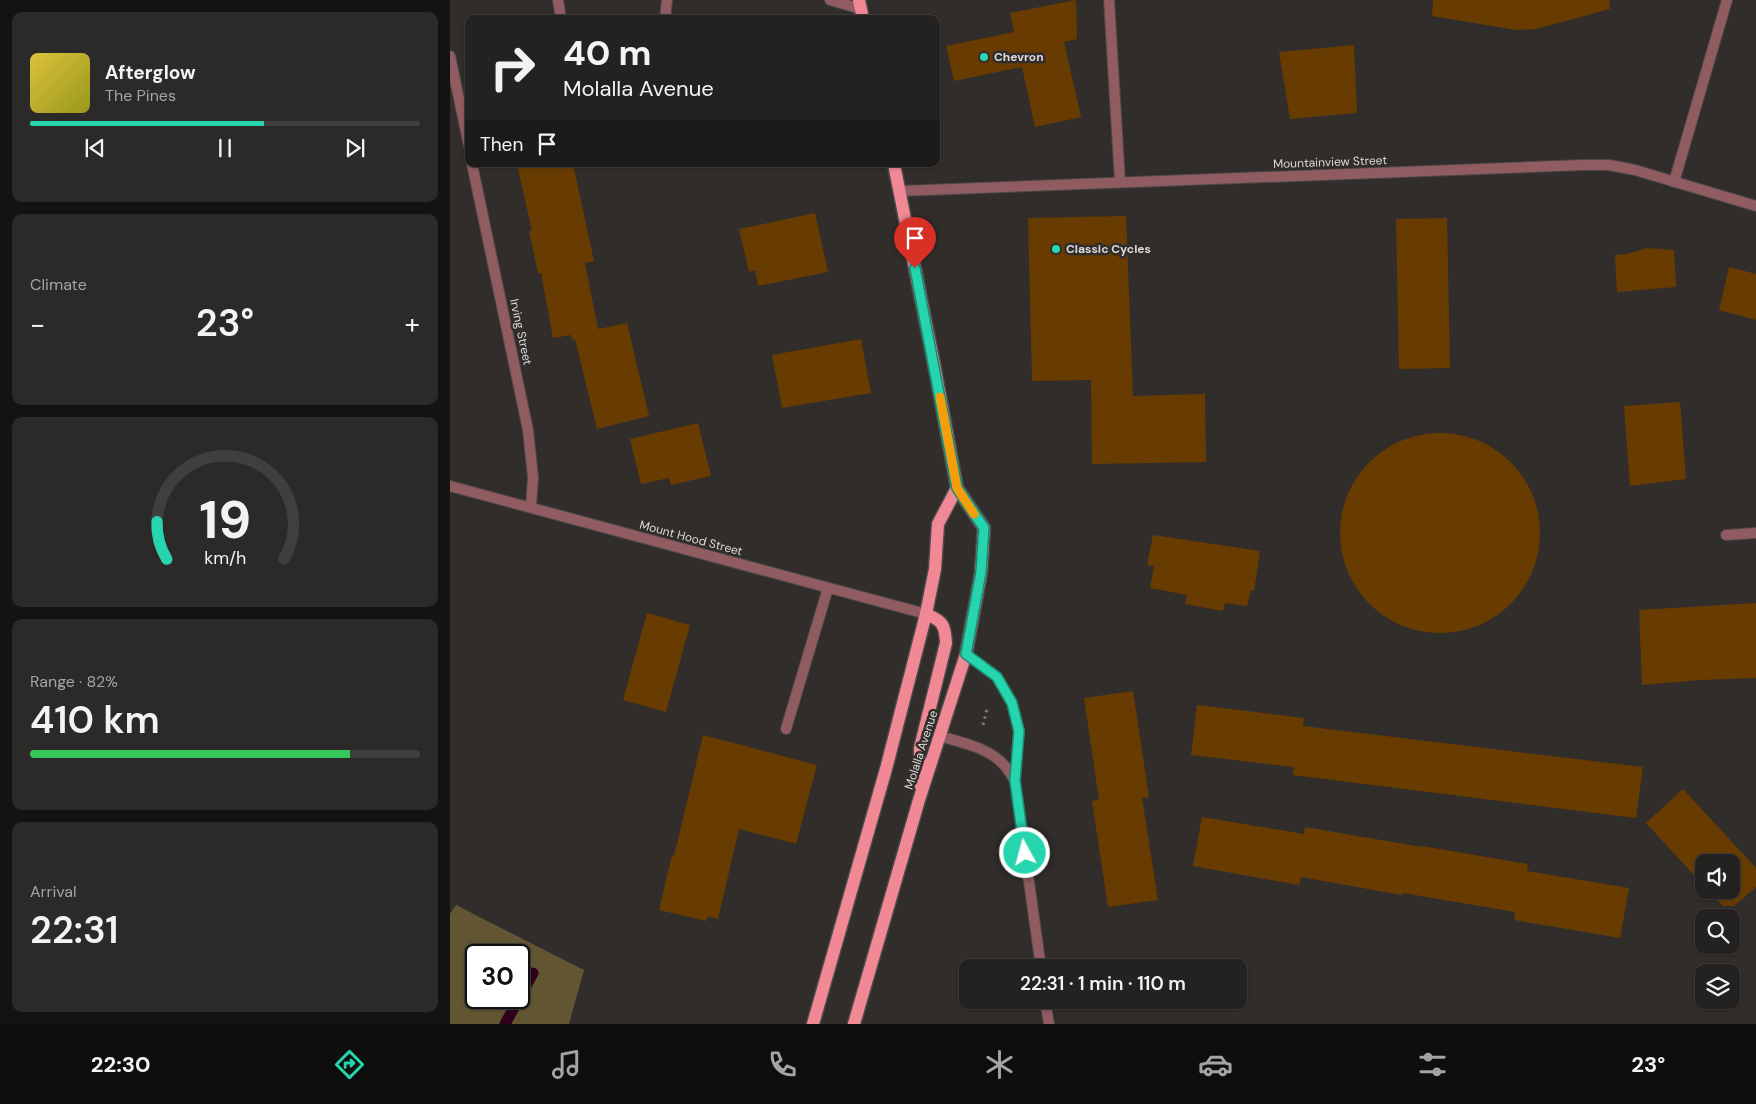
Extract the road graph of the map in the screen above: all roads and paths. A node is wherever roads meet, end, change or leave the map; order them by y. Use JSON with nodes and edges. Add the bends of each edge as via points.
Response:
{"nodes":[{"id":1,"x":558,"y":0,"type":"edge"},
{"id":2,"x":667,"y":0,"type":"edge"},
{"id":3,"x":830,"y":0,"type":"edge"},
{"id":4,"x":1109,"y":0,"type":"edge"},
{"id":5,"x":1728,"y":0,"type":"edge"},
{"id":6,"x":861,"y":9,"type":"edge"},
{"id":7,"x":560,"y":15,"type":"edge"},
{"id":8,"x":665,"y":15,"type":"edge"},
{"id":9,"x":450,"y":56,"type":"edge"},
{"id":10,"x":465,"y":127,"type":"edge"},
{"id":11,"x":473,"y":167,"type":"edge"},
{"id":12,"x":895,"y":167,"type":"edge"},
{"id":13,"x":1120,"y":182,"type":"junction"},
{"id":14,"x":1674,"y":182,"type":"junction"},
{"id":15,"x":900,"y":191,"type":"junction"},
{"id":16,"x":1756,"y":206,"type":"edge"},
{"id":17,"x":450,"y":486,"type":"edge"},
{"id":18,"x":957,"y":488,"type":"junction"},
{"id":19,"x":531,"y":507,"type":"junction"},
{"id":20,"x":1756,"y":533,"type":"edge"},
{"id":21,"x":1726,"y":535,"type":"dead end"},
{"id":22,"x":828,"y":588,"type":"junction"},
{"id":23,"x":926,"y":614,"type":"junction"},
{"id":24,"x":966,"y":654,"type":"junction"},
{"id":25,"x":988,"y":706,"type":"dead end"},
{"id":26,"x":982,"y":728,"type":"dead end"},
{"id":27,"x":786,"y":729,"type":"dead end"},
{"id":28,"x":940,"y":736,"type":"junction"},
{"id":29,"x":1015,"y":781,"type":"junction"},
{"id":30,"x":919,"y":800,"type":"junction"},
{"id":31,"x":1039,"y":959,"type":"edge"},
{"id":32,"x":1046,"y":1009,"type":"edge"},
{"id":33,"x":813,"y":1024,"type":"edge"},
{"id":34,"x":854,"y":1024,"type":"edge"},
{"id":35,"x":1049,"y":1024,"type":"edge"}],
"edges":[{"from":1,"to":7,"type":"street"},
{"from":2,"to":8,"type":"street"},
{"from":3,"to":6,"type":"street"},
{"from":4,"to":13,"type":"street"},
{"from":5,"to":14,"type":"street"},
{"from":9,"to":10,"type":"street"},
{"from":11,"to":19,"type":"street","name":"Irving Street","via":[[528,430],[533,477]]},
{"from":12,"to":15,"type":"main road","name":"Molalla Avenue"},
{"from":13,"to":14,"type":"street","name":"Mountainview Street","via":[[1583,165],[1609,165]]},
{"from":13,"to":15,"type":"street","name":"Mountainview Street"},
{"from":14,"to":16,"type":"street","name":"Mountainview Street"},
{"from":15,"to":18,"type":"main road","name":"Molalla Avenue"},
{"from":17,"to":19,"type":"street","name":"Mount Hood Street"},
{"from":18,"to":23,"type":"main road","via":[[938,524],[935,569]]},
{"from":18,"to":24,"type":"main road","name":"Molalla Avenue","via":[[984,528],[981,572]]},
{"from":19,"to":22,"type":"street","name":"Mount Hood Street"},
{"from":20,"to":21,"type":"street"},
{"from":22,"to":23,"type":"street","name":"Mount Hood Street"},
{"from":22,"to":27,"type":"street"},
{"from":23,"to":30,"type":"main road","via":[[938,619],[945,629],[946,643],[920,748]]},
{"from":23,"to":33,"type":"main road","via":[[886,769]]},
{"from":24,"to":28,"type":"main road","name":"Molalla Avenue"},
{"from":24,"to":29,"type":"street","via":[[997,677],[1012,703],[1019,731]]},
{"from":25,"to":26,"type":"path"},
{"from":28,"to":29,"type":"street","via":[[991,754],[1004,764]]},
{"from":28,"to":30,"type":"main road","name":"Molalla Avenue"},
{"from":29,"to":31,"type":"street"},
{"from":30,"to":34,"type":"main road","name":"Molalla Avenue"},
{"from":32,"to":35,"type":"street"}]}
